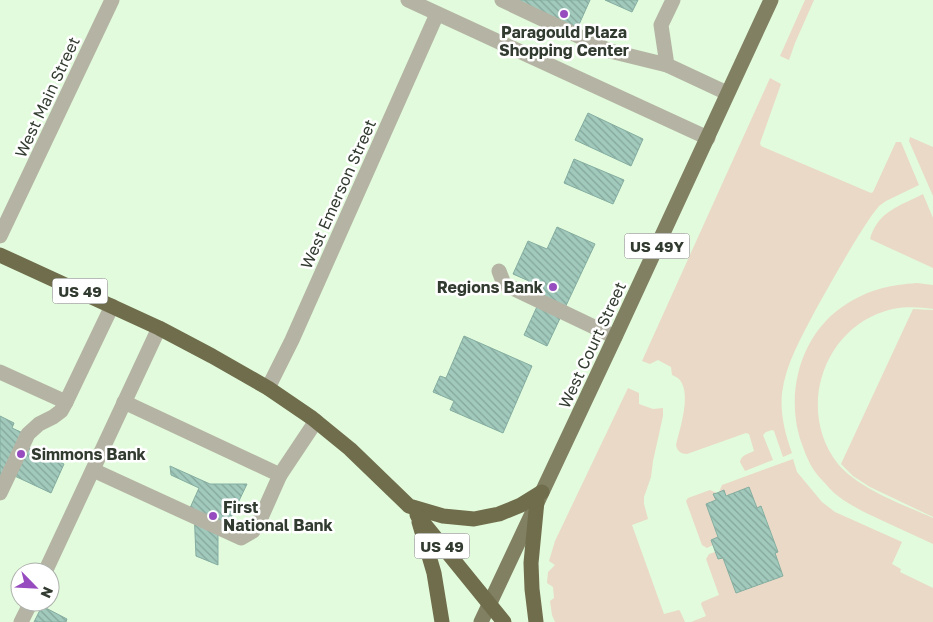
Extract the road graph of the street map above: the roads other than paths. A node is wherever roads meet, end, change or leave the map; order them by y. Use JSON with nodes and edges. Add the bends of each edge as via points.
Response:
{"nodes":[{"id":1,"x":112,"y":0,"type":"edge"},
{"id":2,"x":408,"y":0,"type":"edge"},
{"id":3,"x":502,"y":0,"type":"edge"},
{"id":4,"x":673,"y":0,"type":"edge"},
{"id":5,"x":771,"y":0,"type":"edge"},
{"id":6,"x":437,"y":14,"type":"junction"},
{"id":7,"x":667,"y":65,"type":"junction"},
{"id":8,"x":727,"y":93,"type":"junction"},
{"id":9,"x":708,"y":138,"type":"junction"},
{"id":10,"x":0,"y":236,"type":"edge"},
{"id":11,"x":0,"y":255,"type":"edge"},
{"id":12,"x":498,"y":271,"type":"dead end"},
{"id":13,"x":112,"y":306,"type":"junction"},
{"id":14,"x":159,"y":328,"type":"junction"},
{"id":15,"x":615,"y":337,"type":"junction"},
{"id":16,"x":0,"y":372,"type":"edge"},
{"id":17,"x":268,"y":388,"type":"junction"},
{"id":18,"x":66,"y":402,"type":"junction"},
{"id":19,"x":124,"y":402,"type":"junction"},
{"id":20,"x":316,"y":421,"type":"junction"},
{"id":21,"x":93,"y":470,"type":"junction"},
{"id":22,"x":280,"y":475,"type":"junction"},
{"id":23,"x":0,"y":493,"type":"edge"},
{"id":24,"x":539,"y":497,"type":"junction"},
{"id":25,"x":413,"y":511,"type":"junction"},
{"id":26,"x":50,"y":562,"type":"edge"},
{"id":27,"x":490,"y":604,"type":"junction"},
{"id":28,"x":442,"y":622,"type":"edge"},
{"id":29,"x":481,"y":622,"type":"edge"},
{"id":30,"x":504,"y":622,"type":"edge"},
{"id":31,"x":536,"y":622,"type":"edge"}],
"edges":[{"from":1,"to":10,"type":"street","name":"West Main Street"},
{"from":2,"to":6,"type":"street"},
{"from":3,"to":7,"type":"street","via":[[610,51]]},
{"from":4,"to":7,"type":"street","via":[[661,26]]},
{"from":5,"to":8,"type":"main road","name":"West Court Street","number":"US 49Y"},
{"from":6,"to":9,"type":"street"},
{"from":6,"to":17,"type":"street","name":"West Emerson Street"},
{"from":7,"to":8,"type":"street"},
{"from":8,"to":9,"type":"main road","name":"West Court Street","number":"US 49Y"},
{"from":9,"to":15,"type":"main road","name":"West Court Street","number":"US 49Y"},
{"from":11,"to":13,"type":"highway","number":"US 49"},
{"from":12,"to":15,"type":"street","via":[[504,284]]},
{"from":13,"to":14,"type":"highway","number":"US 49"},
{"from":13,"to":18,"type":"street"},
{"from":14,"to":17,"type":"highway","number":"US 49"},
{"from":14,"to":19,"type":"street"},
{"from":15,"to":24,"type":"main road","name":"West Court Street","number":"US 49Y"},
{"from":16,"to":18,"type":"street"},
{"from":17,"to":20,"type":"highway","number":"US 49"},
{"from":18,"to":23,"type":"street","via":[[53,417],[28,434]]},
{"from":19,"to":21,"type":"street"},
{"from":19,"to":22,"type":"street"},
{"from":20,"to":22,"type":"street"},
{"from":20,"to":25,"type":"highway","number":"US 49","via":[[350,449]]},
{"from":21,"to":22,"type":"street","via":[[241,538],[253,531],[260,520]]},
{"from":21,"to":26,"type":"street"},
{"from":24,"to":25,"type":"highway","via":[[499,514],[474,519]]},
{"from":24,"to":27,"type":"main road","name":"West Court Street","number":"US 49Y"},
{"from":24,"to":31,"type":"highway","via":[[531,563]]},
{"from":25,"to":27,"type":"highway","number":"US 49"},
{"from":25,"to":28,"type":"highway","via":[[434,573]]},
{"from":27,"to":29,"type":"main road","name":"West Court Street"},
{"from":27,"to":30,"type":"highway","number":"US 49"}]}
